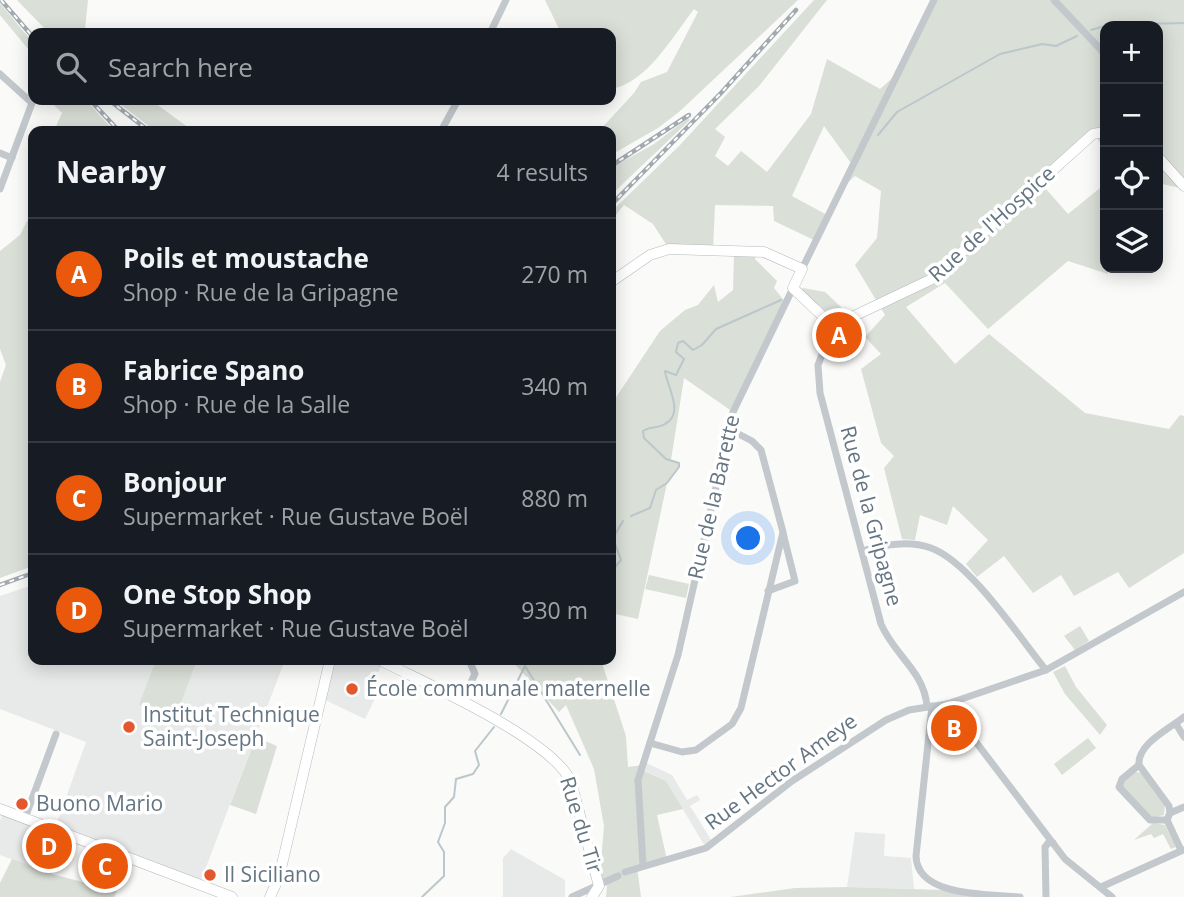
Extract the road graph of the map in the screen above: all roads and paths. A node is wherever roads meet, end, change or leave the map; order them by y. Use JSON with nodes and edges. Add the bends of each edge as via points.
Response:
{"nodes":[{"id":1,"x":506,"y":0,"type":"edge"},
{"id":2,"x":934,"y":0,"type":"edge"},
{"id":3,"x":1054,"y":0,"type":"edge"},
{"id":4,"x":492,"y":28,"type":"edge"},
{"id":5,"x":1100,"y":49,"type":"edge"},
{"id":6,"x":0,"y":74,"type":"edge"},
{"id":7,"x":28,"y":99,"type":"edge"},
{"id":8,"x":31,"y":105,"type":"edge"},
{"id":9,"x":455,"y":105,"type":"edge"},
{"id":10,"x":444,"y":126,"type":"edge"},
{"id":11,"x":1100,"y":133,"type":"edge"},
{"id":12,"x":0,"y":153,"type":"edge"},
{"id":13,"x":12,"y":158,"type":"junction"},
{"id":14,"x":1163,"y":163,"type":"edge"},
{"id":15,"x":1184,"y":186,"type":"edge"},
{"id":16,"x":0,"y":189,"type":"edge"},
{"id":17,"x":802,"y":269,"type":"junction"},
{"id":18,"x":616,"y":279,"type":"edge"},
{"id":19,"x":793,"y":289,"type":"junction"},
{"id":20,"x":833,"y":326,"type":"junction"},
{"id":21,"x":729,"y":429,"type":"junction"},
{"id":22,"x":783,"y":532,"type":"junction"},
{"id":23,"x":862,"y":551,"type":"junction"},
{"id":24,"x":768,"y":591,"type":"junction"},
{"id":25,"x":1184,"y":592,"type":"edge"},
{"id":26,"x":329,"y":665,"type":"edge"},
{"id":27,"x":390,"y":665,"type":"edge"},
{"id":28,"x":472,"y":665,"type":"edge"},
{"id":29,"x":1046,"y":670,"type":"junction"},
{"id":30,"x":461,"y":702,"type":"junction"},
{"id":31,"x":947,"y":704,"type":"junction"},
{"id":32,"x":930,"y":706,"type":"junction"},
{"id":33,"x":1184,"y":717,"type":"edge"},
{"id":34,"x":1176,"y":724,"type":"junction"},
{"id":35,"x":56,"y":734,"type":"dead end"},
{"id":36,"x":1184,"y":737,"type":"edge"},
{"id":37,"x":650,"y":743,"type":"junction"},
{"id":38,"x":1139,"y":765,"type":"junction"},
{"id":39,"x":1184,"y":807,"type":"edge"},
{"id":40,"x":0,"y":809,"type":"edge"},
{"id":41,"x":1169,"y":816,"type":"junction"},
{"id":42,"x":25,"y":818,"type":"junction"},
{"id":43,"x":1042,"y":830,"type":"junction"},
{"id":44,"x":1054,"y":844,"type":"junction"},
{"id":45,"x":1045,"y":847,"type":"junction"},
{"id":46,"x":1183,"y":850,"type":"edge"},
{"id":47,"x":1065,"y":859,"type":"junction"},
{"id":48,"x":1049,"y":861,"type":"junction"},
{"id":49,"x":643,"y":865,"type":"junction"},
{"id":50,"x":1046,"y":876,"type":"junction"},
{"id":51,"x":599,"y":886,"type":"junction"},
{"id":52,"x":1101,"y":887,"type":"junction"},
{"id":53,"x":232,"y":897,"type":"edge"},
{"id":54,"x":270,"y":897,"type":"edge"},
{"id":55,"x":572,"y":897,"type":"edge"},
{"id":56,"x":592,"y":897,"type":"edge"},
{"id":57,"x":1020,"y":897,"type":"edge"},
{"id":58,"x":1046,"y":897,"type":"edge"},
{"id":59,"x":1112,"y":897,"type":"edge"}],
"edges":[{"from":1,"to":4,"type":"street"},
{"from":2,"to":17,"type":"street","name":"Rue de la Barette"},
{"from":3,"to":5,"type":"street"},
{"from":6,"to":7,"type":"street"},
{"from":8,"to":13,"type":"street"},
{"from":9,"to":10,"type":"street"},
{"from":11,"to":20,"type":"main road","name":"Rue de l'Hospice","via":[[1093,134],[932,279]]},
{"from":12,"to":13,"type":"street"},
{"from":13,"to":16,"type":"street"},
{"from":14,"to":15,"type":"main road"},
{"from":17,"to":18,"type":"main road","via":[[764,252],[669,249],[650,255]]},
{"from":17,"to":19,"type":"main road","name":"Rue de la Barette"},
{"from":19,"to":20,"type":"main road"},
{"from":19,"to":21,"type":"street","name":"Rue de la Barette","via":[[737,403]]},
{"from":20,"to":23,"type":"street","name":"Rue de la Gripagne","via":[[820,357],[818,376]]},
{"from":21,"to":22,"type":"street","via":[[761,450]]},
{"from":21,"to":37,"type":"street","name":"Rue de la Barette","via":[[678,655]]},
{"from":22,"to":24,"type":"street"},
{"from":22,"to":24,"type":"street","via":[[795,581]]},
{"from":23,"to":29,"type":"street","via":[[899,544],[942,552],[962,567]]},
{"from":23,"to":32,"type":"street","name":"Rue de la Gripagne","via":[[881,624],[922,682]]},
{"from":24,"to":37,"type":"street","via":[[747,687],[732,724],[695,750],[682,752]]},
{"from":25,"to":29,"type":"street","name":"Rue Hector Ameye"},
{"from":26,"to":54,"type":"main road","via":[[279,877]]},
{"from":27,"to":30,"type":"main road","name":"Rue du Tir"},
{"from":28,"to":30,"type":"street","via":[[475,674]]},
{"from":29,"to":31,"type":"street","name":"Rue Hector Ameye"},
{"from":30,"to":51,"type":"main road","name":"Rue du Tir","via":[[564,767]]},
{"from":31,"to":32,"type":"street","name":"Rue Hector Ameye"},
{"from":31,"to":43,"type":"street"},
{"from":32,"to":49,"type":"street","name":"Rue Hector Ameye","via":[[916,708],[853,739],[706,848]]},
{"from":32,"to":57,"type":"street","via":[[916,856],[919,870],[935,888]]},
{"from":33,"to":34,"type":"street"},
{"from":34,"to":36,"type":"street"},
{"from":34,"to":38,"type":"street","via":[[1142,750]]},
{"from":35,"to":42,"type":"street"},
{"from":37,"to":49,"type":"street","name":"Rue de la Barette","via":[[636,795]]},
{"from":38,"to":41,"type":"street"},
{"from":38,"to":41,"type":"street","via":[[1119,787],[1150,820]]},
{"from":39,"to":41,"type":"street"},
{"from":40,"to":42,"type":"main road"},
{"from":41,"to":46,"type":"street"},
{"from":42,"to":53,"type":"main road"},
{"from":43,"to":44,"type":"street"},
{"from":43,"to":45,"type":"street"},
{"from":44,"to":45,"type":"street"},
{"from":44,"to":47,"type":"street"},
{"from":44,"to":48,"type":"street"},
{"from":45,"to":50,"type":"street"},
{"from":46,"to":52,"type":"street"},
{"from":47,"to":48,"type":"street"},
{"from":47,"to":52,"type":"street"},
{"from":48,"to":50,"type":"street"},
{"from":49,"to":51,"type":"street","name":"Rue Hector Ameye"},
{"from":50,"to":58,"type":"street"},
{"from":51,"to":55,"type":"street","name":"Rue Hector Ameye"},
{"from":51,"to":56,"type":"main road"},
{"from":52,"to":59,"type":"street"}]}
